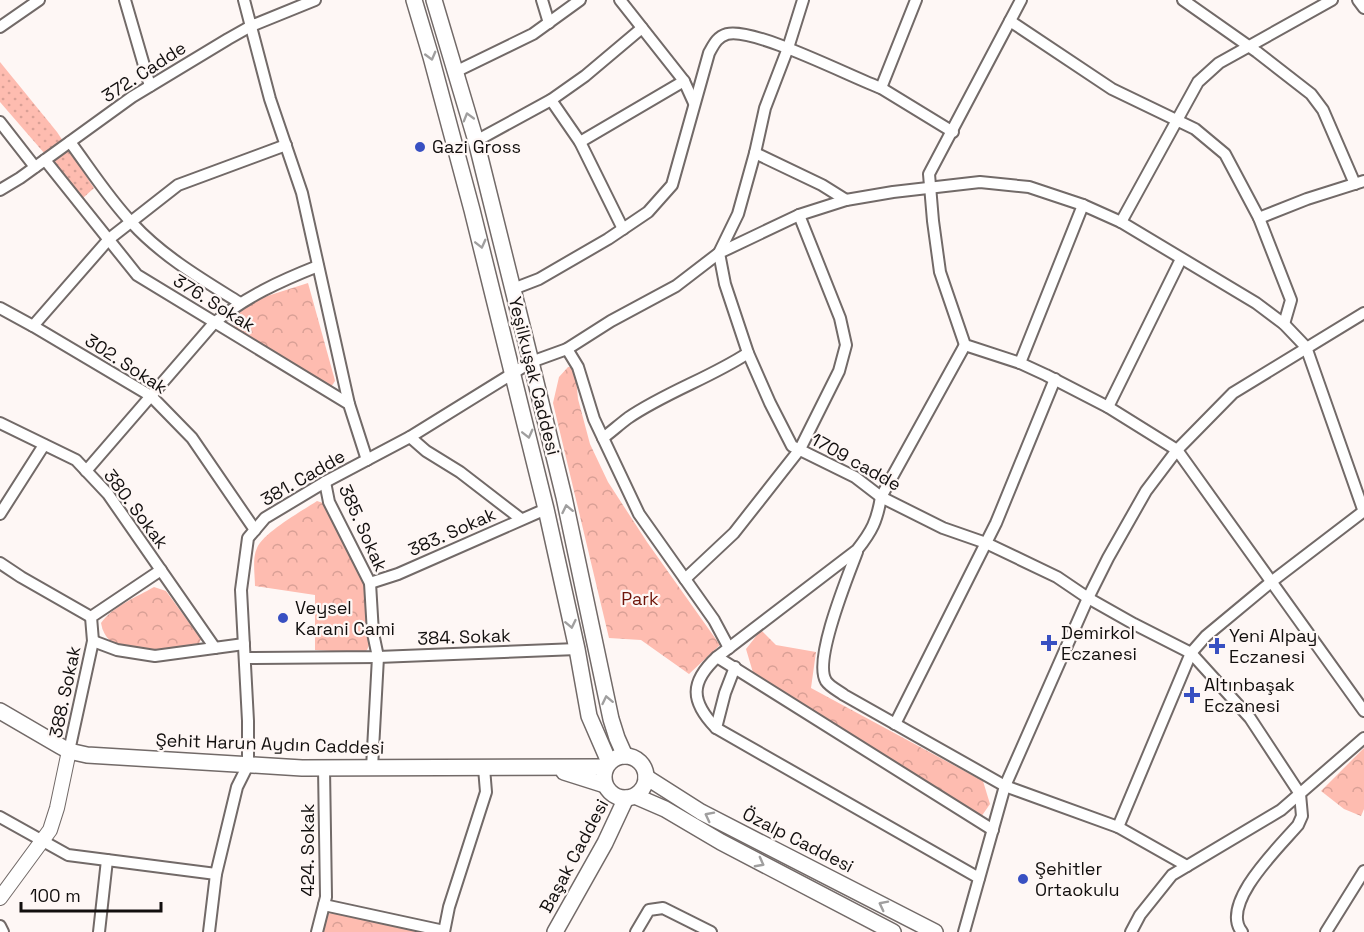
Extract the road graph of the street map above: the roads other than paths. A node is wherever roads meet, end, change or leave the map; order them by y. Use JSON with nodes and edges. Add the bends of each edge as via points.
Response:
{"nodes":[{"id":1,"x":39,"y":0,"type":"edge"},
{"id":2,"x":125,"y":0,"type":"edge"},
{"id":3,"x":244,"y":0,"type":"edge"},
{"id":4,"x":315,"y":0,"type":"edge"},
{"id":5,"x":414,"y":0,"type":"edge"},
{"id":6,"x":434,"y":0,"type":"edge"},
{"id":7,"x":542,"y":0,"type":"edge"},
{"id":8,"x":580,"y":0,"type":"edge"},
{"id":9,"x":620,"y":0,"type":"edge"},
{"id":10,"x":803,"y":0,"type":"edge"},
{"id":11,"x":916,"y":0,"type":"edge"},
{"id":12,"x":1021,"y":0,"type":"edge"},
{"id":13,"x":1183,"y":0,"type":"edge"},
{"id":14,"x":1332,"y":0,"type":"edge"},
{"id":15,"x":1010,"y":21,"type":"junction"},
{"id":16,"x":549,"y":23,"type":"junction"},
{"id":17,"x":251,"y":26,"type":"junction"},
{"id":18,"x":0,"y":27,"type":"edge"},
{"id":19,"x":642,"y":28,"type":"junction"},
{"id":20,"x":1250,"y":47,"type":"junction"},
{"id":21,"x":788,"y":48,"type":"junction"},
{"id":22,"x":455,"y":72,"type":"junction"},
{"id":23,"x":684,"y":81,"type":"junction"},
{"id":24,"x":150,"y":86,"type":"junction"},
{"id":25,"x":881,"y":88,"type":"junction"},
{"id":26,"x":551,"y":100,"type":"junction"},
{"id":27,"x":694,"y":103,"type":"junction"},
{"id":28,"x":1176,"y":120,"type":"junction"},
{"id":29,"x":0,"y":123,"type":"edge"},
{"id":30,"x":952,"y":132,"type":"junction"},
{"id":31,"x":476,"y":141,"type":"junction"},
{"id":32,"x":70,"y":142,"type":"junction"},
{"id":33,"x":580,"y":142,"type":"junction"},
{"id":34,"x":286,"y":145,"type":"junction"},
{"id":35,"x":755,"y":153,"type":"junction"},
{"id":36,"x":45,"y":160,"type":"junction"},
{"id":37,"x":35,"y":167,"type":"junction"},
{"id":38,"x":1359,"y":183,"type":"edge"},
{"id":39,"x":929,"y":188,"type":"junction"},
{"id":40,"x":0,"y":190,"type":"edge"},
{"id":41,"x":846,"y":201,"type":"junction"},
{"id":42,"x":1083,"y":204,"type":"junction"},
{"id":43,"x":799,"y":215,"type":"junction"},
{"id":44,"x":1258,"y":218,"type":"junction"},
{"id":45,"x":131,"y":222,"type":"junction"},
{"id":46,"x":1120,"y":222,"type":"junction"},
{"id":47,"x":623,"y":229,"type":"junction"},
{"id":48,"x":109,"y":239,"type":"junction"},
{"id":49,"x":719,"y":253,"type":"junction"},
{"id":50,"x":1181,"y":260,"type":"junction"},
{"id":51,"x":318,"y":266,"type":"junction"},
{"id":52,"x":513,"y":289,"type":"junction"},
{"id":53,"x":240,"y":303,"type":"junction"},
{"id":54,"x":0,"y":308,"type":"edge"},
{"id":55,"x":1361,"y":314,"type":"edge"},
{"id":56,"x":214,"y":323,"type":"junction"},
{"id":57,"x":1284,"y":324,"type":"junction"},
{"id":58,"x":33,"y":326,"type":"junction"},
{"id":59,"x":1364,"y":327,"type":"edge"},
{"id":60,"x":965,"y":345,"type":"junction"},
{"id":61,"x":1306,"y":347,"type":"junction"},
{"id":62,"x":567,"y":348,"type":"junction"},
{"id":63,"x":748,"y":353,"type":"junction"},
{"id":64,"x":531,"y":363,"type":"junction"},
{"id":65,"x":1020,"y":363,"type":"junction"},
{"id":66,"x":513,"y":375,"type":"junction"},
{"id":67,"x":1055,"y":379,"type":"junction"},
{"id":68,"x":151,"y":396,"type":"junction"},
{"id":69,"x":349,"y":404,"type":"junction"},
{"id":70,"x":1108,"y":407,"type":"junction"},
{"id":71,"x":0,"y":423,"type":"edge"},
{"id":72,"x":410,"y":437,"type":"junction"},
{"id":73,"x":603,"y":438,"type":"junction"},
{"id":74,"x":44,"y":445,"type":"junction"},
{"id":75,"x":800,"y":449,"type":"junction"},
{"id":76,"x":1177,"y":450,"type":"junction"},
{"id":77,"x":367,"y":460,"type":"junction"},
{"id":78,"x":86,"y":471,"type":"junction"},
{"id":79,"x":325,"y":482,"type":"junction"},
{"id":80,"x":881,"y":497,"type":"junction"},
{"id":81,"x":546,"y":509,"type":"junction"},
{"id":82,"x":1364,"y":512,"type":"edge"},
{"id":83,"x":0,"y":514,"type":"edge"},
{"id":84,"x":521,"y":519,"type":"junction"},
{"id":85,"x":255,"y":530,"type":"junction"},
{"id":86,"x":986,"y":543,"type":"junction"},
{"id":87,"x":857,"y":550,"type":"junction"},
{"id":88,"x":0,"y":563,"type":"edge"},
{"id":89,"x":161,"y":570,"type":"junction"},
{"id":90,"x":685,"y":579,"type":"junction"},
{"id":91,"x":1271,"y":582,"type":"junction"},
{"id":92,"x":370,"y":583,"type":"junction"},
{"id":93,"x":1088,"y":598,"type":"junction"},
{"id":94,"x":91,"y":617,"type":"junction"},
{"id":95,"x":93,"y":640,"type":"junction"},
{"id":96,"x":244,"y":644,"type":"junction"},
{"id":97,"x":215,"y":648,"type":"junction"},
{"id":98,"x":729,"y":648,"type":"junction"},
{"id":99,"x":577,"y":649,"type":"junction"},
{"id":100,"x":1191,"y":653,"type":"junction"},
{"id":101,"x":378,"y":657,"type":"junction"},
{"id":102,"x":717,"y":657,"type":"junction"},
{"id":103,"x":245,"y":658,"type":"junction"},
{"id":104,"x":735,"y":667,"type":"junction"},
{"id":105,"x":0,"y":711,"type":"edge"},
{"id":106,"x":1364,"y":711,"type":"edge"},
{"id":107,"x":895,"y":724,"type":"junction"},
{"id":108,"x":716,"y":728,"type":"junction"},
{"id":109,"x":1364,"y":738,"type":"edge"},
{"id":110,"x":69,"y":751,"type":"junction"},
{"id":111,"x":625,"y":756,"type":"junction"},
{"id":112,"x":248,"y":765,"type":"junction"},
{"id":113,"x":608,"y":765,"type":"junction"},
{"id":114,"x":324,"y":768,"type":"junction"},
{"id":115,"x":372,"y":768,"type":"junction"},
{"id":116,"x":484,"y":768,"type":"junction"},
{"id":117,"x":549,"y":768,"type":"junction"},
{"id":118,"x":646,"y":777,"type":"junction"},
{"id":119,"x":605,"y":785,"type":"junction"},
{"id":120,"x":1005,"y":786,"type":"junction"},
{"id":121,"x":1300,"y":794,"type":"junction"},
{"id":122,"x":630,"y":797,"type":"junction"},
{"id":123,"x":0,"y":817,"type":"edge"},
{"id":124,"x":1118,"y":827,"type":"junction"},
{"id":125,"x":993,"y":830,"type":"junction"},
{"id":126,"x":43,"y":840,"type":"junction"},
{"id":127,"x":107,"y":860,"type":"junction"},
{"id":128,"x":1187,"y":866,"type":"junction"},
{"id":129,"x":1364,"y":871,"type":"edge"},
{"id":130,"x":216,"y":874,"type":"junction"},
{"id":131,"x":979,"y":878,"type":"junction"},
{"id":132,"x":0,"y":898,"type":"edge"},
{"id":133,"x":324,"y":905,"type":"junction"},
{"id":134,"x":0,"y":926,"type":"edge"},
{"id":135,"x":3,"y":932,"type":"edge"},
{"id":136,"x":99,"y":932,"type":"edge"},
{"id":137,"x":209,"y":932,"type":"edge"},
{"id":138,"x":317,"y":932,"type":"edge"},
{"id":139,"x":444,"y":932,"type":"edge"},
{"id":140,"x":555,"y":932,"type":"edge"},
{"id":141,"x":636,"y":932,"type":"edge"},
{"id":142,"x":711,"y":932,"type":"edge"},
{"id":143,"x":893,"y":932,"type":"edge"},
{"id":144,"x":935,"y":932,"type":"edge"},
{"id":145,"x":964,"y":932,"type":"edge"},
{"id":146,"x":1131,"y":932,"type":"edge"},
{"id":147,"x":1242,"y":932,"type":"edge"},
{"id":148,"x":1326,"y":932,"type":"edge"}],
"edges":[{"from":1,"to":18,"type":"street"},
{"from":2,"to":24,"type":"street"},
{"from":3,"to":17,"type":"street"},
{"from":4,"to":17,"type":"street","name":"372. Cadde"},
{"from":5,"to":66,"type":"main road","name":"Yeşilkuşak Caddesi","one_way":true,"via":[[470,199]]},
{"from":6,"to":22,"type":"main road"},
{"from":7,"to":16,"type":"street"},
{"from":8,"to":16,"type":"street"},
{"from":9,"to":19,"type":"street"},
{"from":10,"to":21,"type":"street"},
{"from":11,"to":25,"type":"street"},
{"from":12,"to":15,"type":"street"},
{"from":13,"to":20,"type":"street"},
{"from":14,"to":20,"type":"street"},
{"from":15,"to":28,"type":"street","via":[[1112,89]]},
{"from":15,"to":30,"type":"street"},
{"from":16,"to":22,"type":"street"},
{"from":17,"to":24,"type":"street","name":"372. Cadde"},
{"from":17,"to":34,"type":"street"},
{"from":19,"to":23,"type":"street"},
{"from":19,"to":26,"type":"street"},
{"from":20,"to":28,"type":"street","via":[[1219,63],[1197,82]]},
{"from":20,"to":38,"type":"street","via":[[1311,94]]},
{"from":21,"to":25,"type":"street"},
{"from":21,"to":27,"type":"street","via":[[729,33],[717,39]]},
{"from":21,"to":35,"type":"street","via":[[765,108]]},
{"from":31,"to":22,"type":"main road","one_way":true},
{"from":23,"to":27,"type":"street"},
{"from":23,"to":33,"type":"street"},
{"from":24,"to":32,"type":"street","name":"372. Cadde"},
{"from":25,"to":30,"type":"street"},
{"from":26,"to":31,"type":"street"},
{"from":26,"to":33,"type":"street"},
{"from":27,"to":47,"type":"street","via":[[672,185],[648,212]]},
{"from":28,"to":44,"type":"street","via":[[1195,129],[1225,154]]},
{"from":28,"to":46,"type":"street"},
{"from":29,"to":37,"type":"street"},
{"from":30,"to":39,"type":"street","via":[[928,174]]},
{"from":31,"to":52,"type":"main road"},
{"from":32,"to":36,"type":"street","name":"372. Cadde"},
{"from":32,"to":45,"type":"street"},
{"from":33,"to":47,"type":"street"},
{"from":34,"to":45,"type":"street","via":[[178,185]]},
{"from":34,"to":51,"type":"street","via":[[302,193]]},
{"from":35,"to":41,"type":"street"},
{"from":35,"to":49,"type":"street","via":[[738,214]]},
{"from":36,"to":37,"type":"street","name":"372. Cadde"},
{"from":36,"to":48,"type":"street","name":"376. Sokak"},
{"from":37,"to":40,"type":"street","name":"372. Cadde"},
{"from":38,"to":44,"type":"street"},
{"from":39,"to":41,"type":"street"},
{"from":39,"to":42,"type":"street","via":[[980,182],[1009,185]]},
{"from":39,"to":60,"type":"street","via":[[940,272]]},
{"from":41,"to":43,"type":"street"},
{"from":42,"to":46,"type":"street"},
{"from":42,"to":65,"type":"street"},
{"from":43,"to":49,"type":"street"},
{"from":43,"to":75,"type":"street","via":[[840,318],[846,345],[839,371]]},
{"from":44,"to":57,"type":"street","via":[[1291,300]]},
{"from":45,"to":48,"type":"street"},
{"from":45,"to":53,"type":"street","via":[[150,241]]},
{"from":46,"to":50,"type":"street"},
{"from":47,"to":52,"type":"street","via":[[539,279]]},
{"from":48,"to":56,"type":"street","name":"376. Sokak","via":[[137,275]]},
{"from":48,"to":58,"type":"street"},
{"from":49,"to":62,"type":"street","name":"381. Cadde","via":[[676,286]]},
{"from":49,"to":63,"type":"street","name":"1709 cadde"},
{"from":50,"to":57,"type":"street","via":[[1256,303]]},
{"from":50,"to":70,"type":"street"},
{"from":51,"to":53,"type":"street"},
{"from":51,"to":69,"type":"street"},
{"from":52,"to":64,"type":"main road"},
{"from":53,"to":56,"type":"street"},
{"from":54,"to":58,"type":"street","name":"302. Sokak"},
{"from":55,"to":59,"type":"street"},
{"from":55,"to":61,"type":"street"},
{"from":56,"to":68,"type":"street"},
{"from":56,"to":69,"type":"street","name":"376. Sokak"},
{"from":57,"to":61,"type":"street"},
{"from":58,"to":68,"type":"street","name":"302. Sokak"},
{"from":60,"to":65,"type":"street"},
{"from":60,"to":80,"type":"street"},
{"from":61,"to":76,"type":"street","via":[[1233,393]]},
{"from":61,"to":82,"type":"street"},
{"from":62,"to":64,"type":"street","name":"381. Cadde"},
{"from":62,"to":73,"type":"street","via":[[578,367]]},
{"from":63,"to":73,"type":"street","via":[[628,418]]},
{"from":63,"to":75,"type":"street","name":"1709 cadde","via":[[792,446]]},
{"from":64,"to":66,"type":"street","name":"381. Cadde"},
{"from":111,"to":64,"type":"main road","one_way":true,"via":[[611,719]]},
{"from":65,"to":67,"type":"street"},
{"from":66,"to":72,"type":"street","name":"381. Cadde"},
{"from":66,"to":81,"type":"main road","name":"Yeşilkuşak Caddesi","one_way":true},
{"from":67,"to":70,"type":"street"},
{"from":67,"to":86,"type":"street"},
{"from":68,"to":78,"type":"street"},
{"from":68,"to":85,"type":"street","name":"302. Sokak","via":[[192,438]]},
{"from":69,"to":77,"type":"street"},
{"from":70,"to":76,"type":"street"},
{"from":71,"to":74,"type":"street","name":"380. Sokak"},
{"from":72,"to":77,"type":"street","name":"381. Cadde"},
{"from":72,"to":84,"type":"street"},
{"from":73,"to":90,"type":"street","via":[[639,514]]},
{"from":74,"to":78,"type":"street","name":"380. Sokak","via":[[76,460]]},
{"from":74,"to":83,"type":"street"},
{"from":75,"to":80,"type":"street","name":"1709 cadde","via":[[855,477]]},
{"from":75,"to":90,"type":"street","via":[[734,533]]},
{"from":76,"to":91,"type":"street"},
{"from":76,"to":93,"type":"street","via":[[1146,491]]},
{"from":77,"to":79,"type":"street","name":"381. Cadde"},
{"from":78,"to":89,"type":"street","name":"380. Sokak","via":[[108,494]]},
{"from":79,"to":85,"type":"street","name":"381. Cadde","via":[[265,518]]},
{"from":79,"to":92,"type":"street","name":"385. Sokak","via":[[328,502]]},
{"from":80,"to":86,"type":"street","name":"1709 cadde","via":[[943,528]]},
{"from":80,"to":87,"type":"street","via":[[873,530]]},
{"from":81,"to":84,"type":"street","name":"383. Sokak"},
{"from":81,"to":99,"type":"main road","name":"Yeşilkuşak Caddesi","one_way":true},
{"from":82,"to":91,"type":"street"},
{"from":84,"to":92,"type":"street","name":"383. Sokak"},
{"from":85,"to":96,"type":"street","name":"381. Cadde","via":[[249,538],[241,590]]},
{"from":86,"to":93,"type":"street","name":"1709 cadde","via":[[1057,577]]},
{"from":86,"to":107,"type":"street"},
{"from":87,"to":98,"type":"street"},
{"from":87,"to":107,"type":"street","via":[[822,666],[826,681]]},
{"from":88,"to":94,"type":"street"},
{"from":89,"to":94,"type":"street"},
{"from":89,"to":97,"type":"street","name":"380. Sokak"},
{"from":90,"to":98,"type":"street"},
{"from":91,"to":100,"type":"street"},
{"from":91,"to":106,"type":"street"},
{"from":92,"to":101,"type":"street","name":"385. Sokak"},
{"from":93,"to":100,"type":"street","name":"1709 cadde"},
{"from":93,"to":120,"type":"street"},
{"from":94,"to":95,"type":"street","name":"388. Sokak"},
{"from":95,"to":97,"type":"street","via":[[117,650],[155,656]]},
{"from":95,"to":110,"type":"street","name":"388. Sokak"},
{"from":96,"to":97,"type":"street"},
{"from":96,"to":103,"type":"street","name":"381. Cadde"},
{"from":98,"to":102,"type":"street"},
{"from":99,"to":101,"type":"street","name":"384. Sokak"},
{"from":99,"to":113,"type":"main road","name":"Yeşilkuşak Caddesi","via":[[589,716]]},
{"from":100,"to":121,"type":"street","via":[[1250,718]]},
{"from":100,"to":124,"type":"street"},
{"from":101,"to":103,"type":"street","name":"384. Sokak"},
{"from":101,"to":115,"type":"street","name":"385. Sokak"},
{"from":102,"to":104,"type":"street"},
{"from":102,"to":108,"type":"street","via":[[697,681],[696,693]]},
{"from":103,"to":112,"type":"street","name":"381. Cadde"},
{"from":104,"to":108,"type":"street"},
{"from":104,"to":125,"type":"street"},
{"from":105,"to":110,"type":"main road","name":"Şehit Harun Aydın Caddesi"},
{"from":107,"to":120,"type":"street"},
{"from":108,"to":131,"type":"street"},
{"from":109,"to":121,"type":"street"},
{"from":110,"to":112,"type":"main road","name":"Şehit Harun Aydın Caddesi"},
{"from":110,"to":126,"type":"street","via":[[54,819]]},
{"from":111,"to":113,"type":"main road"},
{"from":111,"to":118,"type":"main road","via":[[642,764]]},
{"from":112,"to":114,"type":"main road","name":"Şehit Harun Aydın Caddesi"},
{"from":112,"to":130,"type":"street","via":[[237,787]]},
{"from":113,"to":117,"type":"main road","name":"Şehit Harun Aydın Caddesi"},
{"from":113,"to":119,"type":"main road"},
{"from":114,"to":115,"type":"main road","name":"Şehit Harun Aydın Caddesi"},
{"from":114,"to":133,"type":"street","name":"424. Sokak"},
{"from":115,"to":116,"type":"main road","name":"Şehit Harun Aydın Caddesi"},
{"from":116,"to":117,"type":"main road","name":"Şehit Harun Aydın Caddesi"},
{"from":116,"to":139,"type":"street","via":[[486,792]]},
{"from":117,"to":119,"type":"main road","name":"Şehit Harun Aydın Caddesi"},
{"from":118,"to":122,"type":"main road","via":[[642,790]]},
{"from":144,"to":118,"type":"main road","name":"Özalp Caddesi","one_way":true,"via":[[701,812]]},
{"from":119,"to":122,"type":"main road","via":[[614,795]]},
{"from":120,"to":124,"type":"street"},
{"from":120,"to":125,"type":"street"},
{"from":121,"to":128,"type":"street","via":[[1281,810]]},
{"from":121,"to":147,"type":"street","via":[[1302,816],[1298,825],[1241,897],[1236,915]]},
{"from":122,"to":140,"type":"main road","name":"Başak Caddesi"},
{"from":122,"to":143,"type":"main road","name":"Özalp Caddesi","one_way":true,"via":[[665,809]]},
{"from":123,"to":126,"type":"street"},
{"from":124,"to":128,"type":"street"},
{"from":125,"to":131,"type":"street"},
{"from":126,"to":127,"type":"street","via":[[68,855]]},
{"from":126,"to":132,"type":"street"},
{"from":127,"to":130,"type":"street"},
{"from":127,"to":136,"type":"street"},
{"from":128,"to":146,"type":"street","via":[[1172,874]]},
{"from":129,"to":148,"type":"street"},
{"from":130,"to":137,"type":"street"},
{"from":131,"to":145,"type":"street"},
{"from":133,"to":138,"type":"street","name":"424. Sokak"},
{"from":133,"to":139,"type":"street"},
{"from":134,"to":135,"type":"street"},
{"from":141,"to":142,"type":"street","via":[[649,910],[663,908]]}]}
